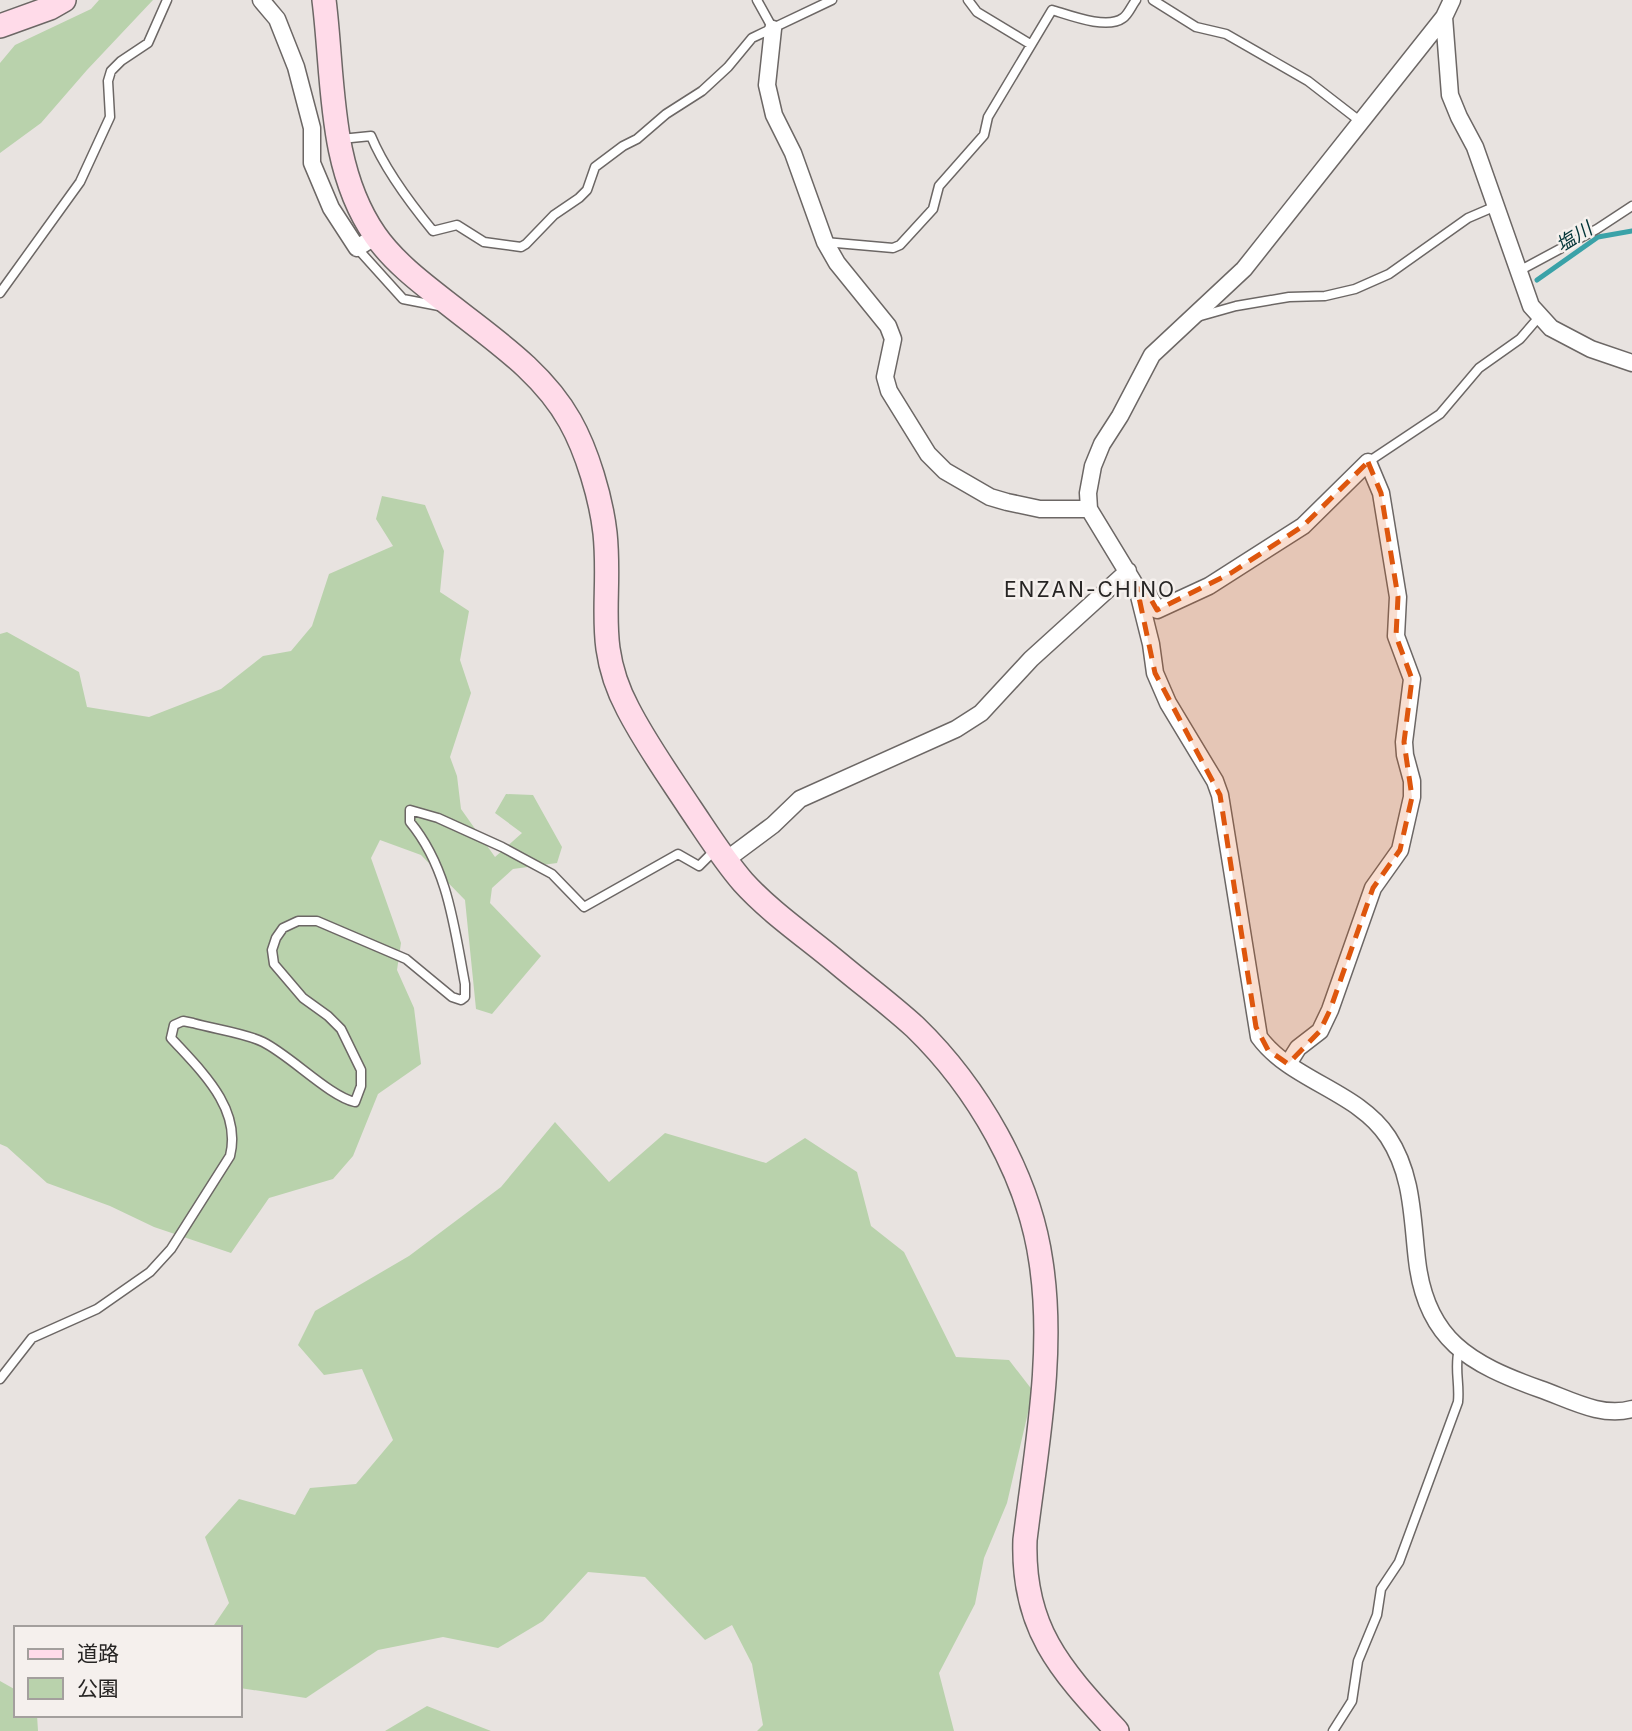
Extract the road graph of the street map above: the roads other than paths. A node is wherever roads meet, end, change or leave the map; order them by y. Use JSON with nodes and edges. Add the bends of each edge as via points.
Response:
{"nodes":[{"id":1,"x":64,"y":0,"type":"edge"},
{"id":2,"x":167,"y":0,"type":"edge"},
{"id":3,"x":261,"y":0,"type":"edge"},
{"id":4,"x":324,"y":0,"type":"edge"},
{"id":5,"x":757,"y":0,"type":"edge"},
{"id":6,"x":832,"y":0,"type":"edge"},
{"id":7,"x":968,"y":0,"type":"edge"},
{"id":8,"x":1136,"y":0,"type":"edge"},
{"id":9,"x":1153,"y":0,"type":"edge"},
{"id":10,"x":1452,"y":0,"type":"edge"},
{"id":11,"x":1444,"y":17,"type":"junction"},
{"id":12,"x":0,"y":26,"type":"edge"},
{"id":13,"x":774,"y":29,"type":"junction"},
{"id":14,"x":1030,"y":44,"type":"junction"},
{"id":15,"x":1361,"y":122,"type":"junction"},
{"id":16,"x":338,"y":139,"type":"junction"},
{"id":17,"x":1632,"y":205,"type":"edge"},
{"id":18,"x":1496,"y":206,"type":"junction"},
{"id":19,"x":366,"y":242,"type":"junction"},
{"id":20,"x":825,"y":242,"type":"junction"},
{"id":21,"x":1517,"y":272,"type":"junction"},
{"id":22,"x":0,"y":293,"type":"edge"},
{"id":23,"x":1539,"y":317,"type":"junction"},
{"id":24,"x":1190,"y":319,"type":"junction"},
{"id":25,"x":1632,"y":363,"type":"edge"},
{"id":26,"x":1368,"y":462,"type":"junction"},
{"id":27,"x":1089,"y":509,"type":"junction"},
{"id":28,"x":1128,"y":571,"type":"junction"},
{"id":29,"x":1136,"y":589,"type":"junction"},
{"id":30,"x":721,"y":854,"type":"junction"},
{"id":31,"x":1288,"y":1064,"type":"junction"},
{"id":32,"x":1459,"y":1349,"type":"junction"},
{"id":33,"x":0,"y":1379,"type":"edge"},
{"id":34,"x":1632,"y":1409,"type":"edge"},
{"id":35,"x":1117,"y":1731,"type":"edge"},
{"id":36,"x":1333,"y":1731,"type":"edge"}],
"edges":[{"from":1,"to":12,"type":"street"},
{"from":2,"to":22,"type":"lane","via":[[148,43],[111,71],[110,117],[79,182]]},
{"from":3,"to":19,"type":"street","via":[[277,19],[296,67],[312,128],[312,163],[331,208]]},
{"from":4,"to":16,"type":"street"},
{"from":5,"to":13,"type":"lane"},
{"from":6,"to":13,"type":"lane"},
{"from":7,"to":14,"type":"lane","via":[[977,12]]},
{"from":8,"to":14,"type":"lane","via":[[1123,18],[1110,23],[1052,10]]},
{"from":9,"to":15,"type":"lane","via":[[1196,27],[1226,34],[1308,81]]},
{"from":10,"to":11,"type":"street"},
{"from":11,"to":15,"type":"street"},
{"from":11,"to":18,"type":"street","via":[[1450,94]]},
{"from":13,"to":16,"type":"lane","via":[[752,38],[702,91],[595,167],[587,190],[521,247],[484,243],[457,225],[432,231],[371,136]]},
{"from":13,"to":20,"type":"street","via":[[767,85],[770,102]]},
{"from":14,"to":20,"type":"lane","via":[[988,117],[984,135],[939,186],[933,209],[900,245]]},
{"from":15,"to":24,"type":"street","via":[[1244,269]]},
{"from":16,"to":19,"type":"street"},
{"from":17,"to":21,"type":"lane"},
{"from":18,"to":21,"type":"street"},
{"from":18,"to":24,"type":"lane","via":[[1468,218],[1389,274],[1354,289],[1236,306]]},
{"from":19,"to":30,"type":"street","via":[[406,268],[531,369],[570,421],[590,469],[605,533],[605,638],[611,669],[648,744]]},
{"from":20,"to":27,"type":"street","via":[[888,326],[893,339],[885,377],[889,391],[928,454],[945,471],[990,497],[1040,509]]},
{"from":21,"to":23,"type":"street"},
{"from":23,"to":25,"type":"street","via":[[1591,349]]},
{"from":23,"to":26,"type":"lane","via":[[1520,339],[1479,368],[1440,414]]},
{"from":24,"to":27,"type":"street","via":[[1152,355],[1102,444],[1093,466]]},
{"from":26,"to":29,"type":"street","via":[[1303,526],[1209,586],[1157,610],[1148,594]]},
{"from":26,"to":31,"type":"street","via":[[1381,493],[1398,597],[1396,636],[1412,679],[1404,743],[1412,797],[1400,850],[1373,888],[1330,1010],[1320,1031],[1298,1048]]},
{"from":27,"to":28,"type":"street"},
{"from":28,"to":29,"type":"street"},
{"from":28,"to":30,"type":"street","via":[[1031,659],[981,713],[956,729],[800,799],[773,825]]},
{"from":29,"to":31,"type":"street","via":[[1155,673],[1220,795],[1259,1037]]},
{"from":30,"to":33,"type":"lane","via":[[699,866],[678,854],[584,906],[552,874],[438,818],[410,810],[410,822],[436,861],[449,897],[465,997],[452,997],[406,959],[317,922],[298,920],[283,928],[272,950],[274,964],[303,998],[341,1029],[361,1070],[355,1102],[262,1041],[183,1021],[173,1025],[171,1038],[212,1085],[232,1121],[230,1156],[171,1249],[150,1272],[97,1309],[32,1338]]},
{"from":30,"to":35,"type":"street","via":[[769,906],[916,1028],[977,1101],[1001,1142],[1024,1193],[1041,1258],[1047,1343],[1025,1540],[1028,1594],[1041,1633],[1064,1672]]},
{"from":31,"to":32,"type":"street","via":[[1367,1114],[1398,1153],[1412,1200],[1423,1296],[1436,1325]]},
{"from":32,"to":34,"type":"street","via":[[1511,1379],[1576,1402],[1603,1411]]},
{"from":32,"to":36,"type":"lane","via":[[1455,1371],[1458,1402],[1399,1562],[1381,1589],[1377,1615],[1358,1661],[1352,1701]]}]}
